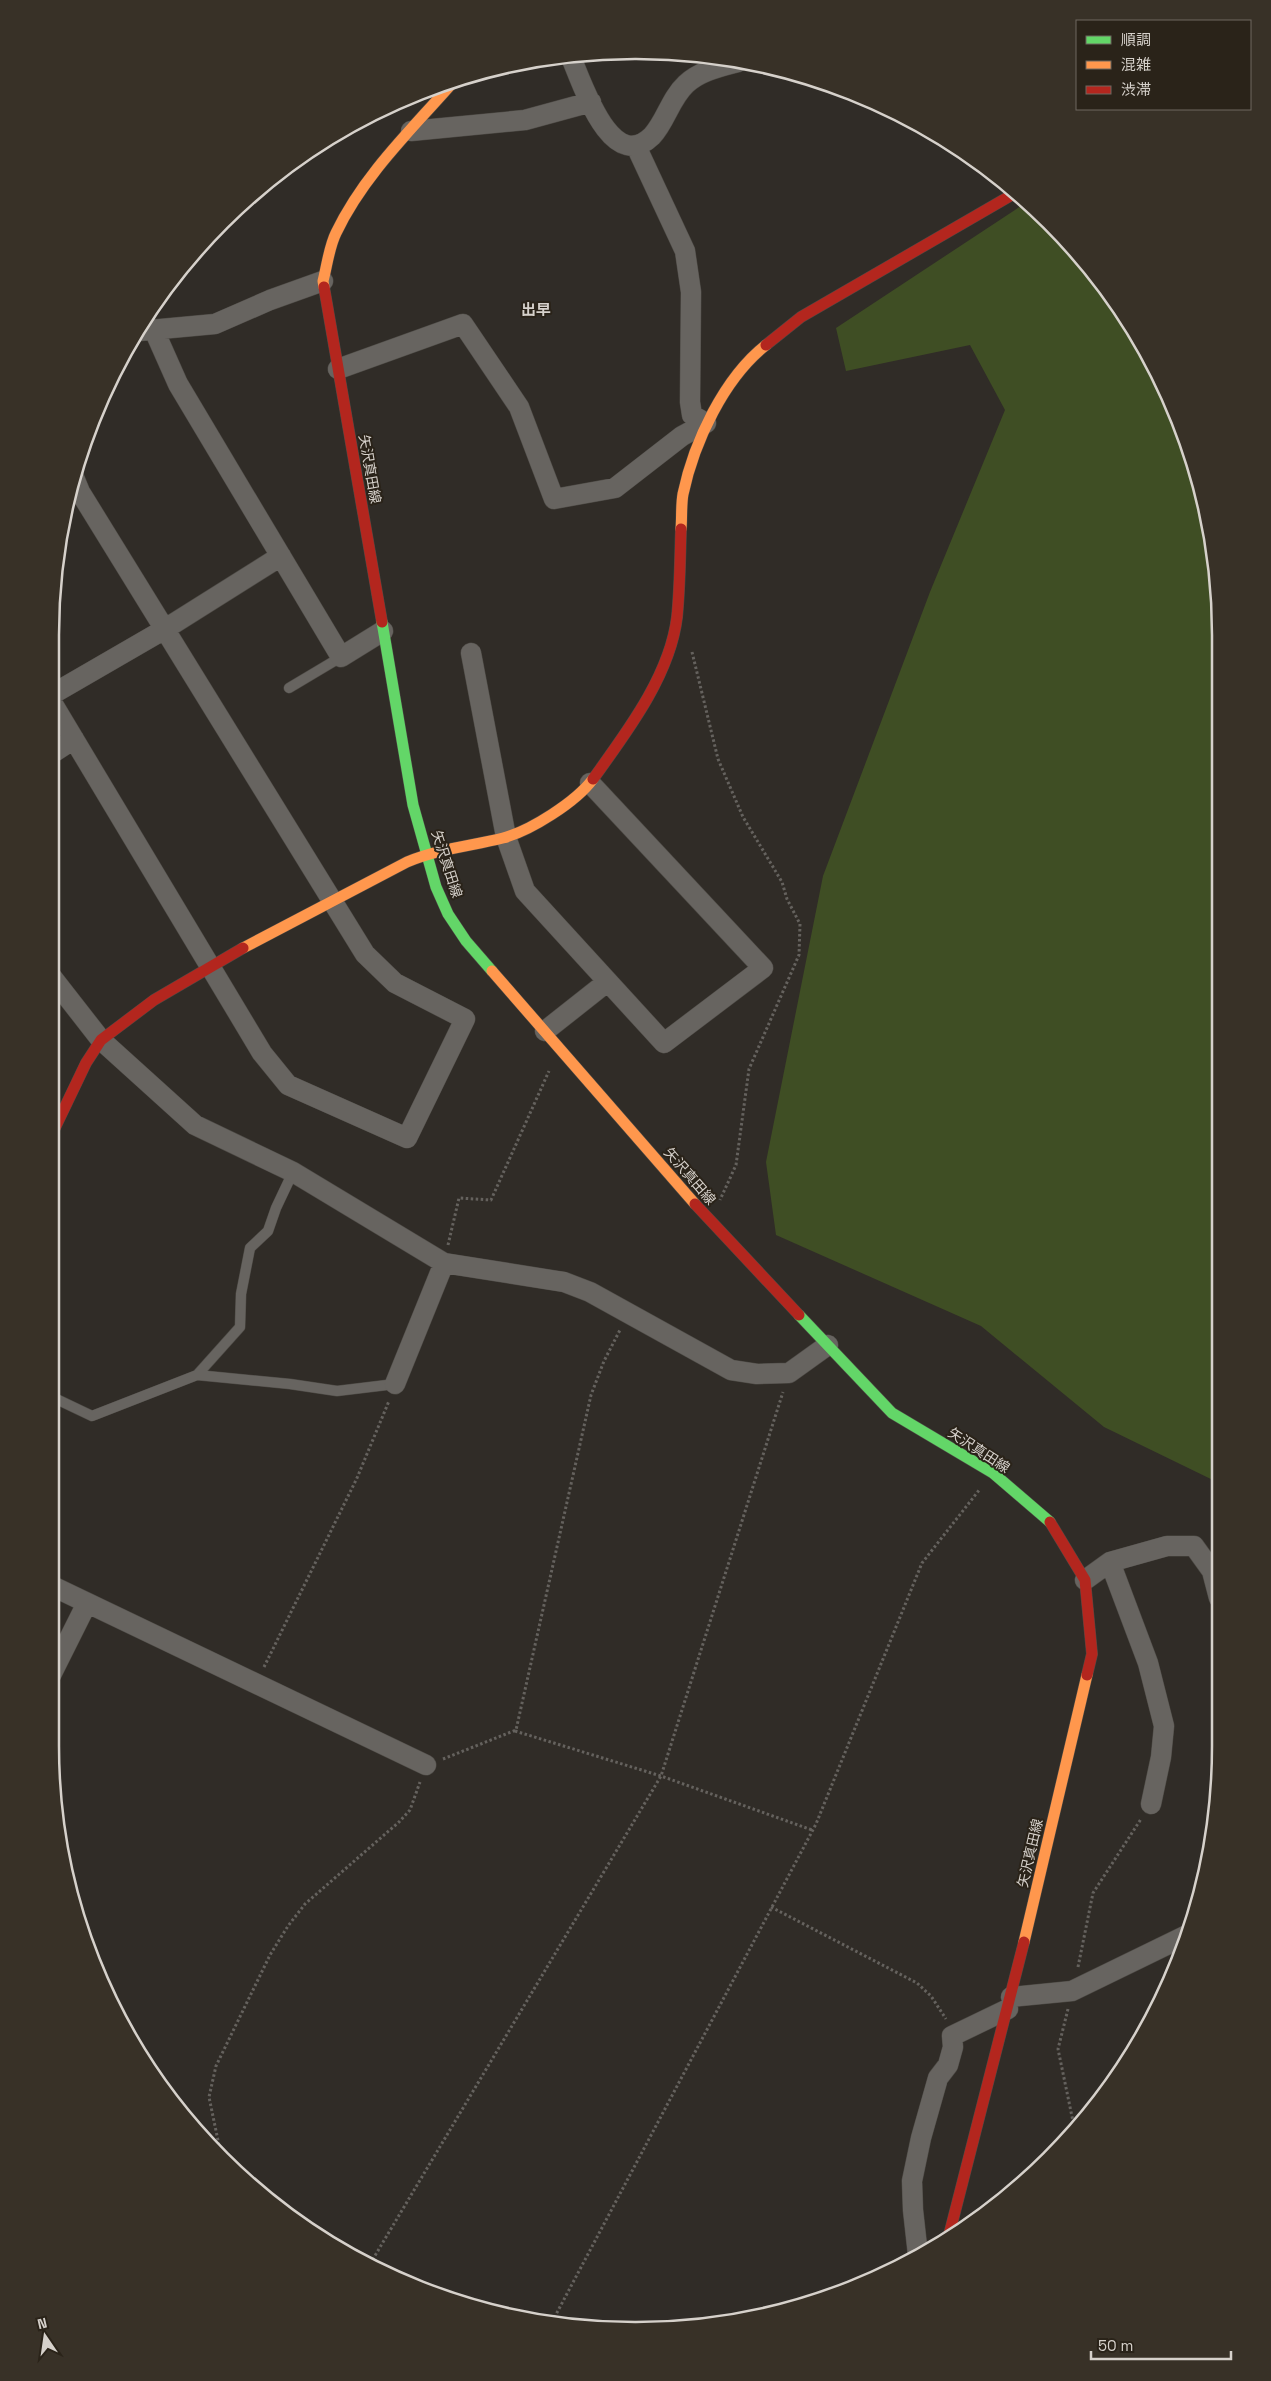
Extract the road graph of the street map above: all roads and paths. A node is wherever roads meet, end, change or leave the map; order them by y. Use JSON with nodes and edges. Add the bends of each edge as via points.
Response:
{"nodes":[{"id":1,"x":573,"y":63,"type":"edge"},
{"id":2,"x":724,"y":66,"type":"edge"},
{"id":3,"x":446,"y":90,"type":"edge"},
{"id":4,"x":590,"y":102,"type":"junction"},
{"id":5,"x":412,"y":131,"type":"junction"},
{"id":6,"x":636,"y":146,"type":"junction"},
{"id":7,"x":1009,"y":196,"type":"edge"},
{"id":8,"x":323,"y":281,"type":"junction"},
{"id":9,"x":146,"y":330,"type":"edge"},
{"id":10,"x":338,"y":369,"type":"junction"},
{"id":11,"x":706,"y":423,"type":"junction"},
{"id":12,"x":78,"y":487,"type":"edge"},
{"id":13,"x":281,"y":556,"type":"junction"},
{"id":14,"x":165,"y":629,"type":"junction"},
{"id":15,"x":383,"y":631,"type":"junction"},
{"id":16,"x":471,"y":653,"type":"dead end"},
{"id":17,"x":341,"y":657,"type":"junction"},
{"id":18,"x":289,"y":688,"type":"dead end"},
{"id":19,"x":59,"y":690,"type":"edge"},
{"id":20,"x":59,"y":714,"type":"edge"},
{"id":21,"x":74,"y":739,"type":"junction"},
{"id":22,"x":59,"y":749,"type":"edge"},
{"id":23,"x":590,"y":783,"type":"junction"},
{"id":24,"x":506,"y":837,"type":"junction"},
{"id":25,"x":426,"y":854,"type":"junction"},
{"id":26,"x":332,"y":901,"type":"junction"},
{"id":27,"x":210,"y":966,"type":"junction"},
{"id":28,"x":607,"y":982,"type":"junction"},
{"id":29,"x":59,"y":986,"type":"edge"},
{"id":30,"x":545,"y":1032,"type":"junction"},
{"id":31,"x":101,"y":1040,"type":"junction"},
{"id":32,"x":559,"y":1048,"type":"junction"},
{"id":33,"x":59,"y":1119,"type":"edge"},
{"id":34,"x":293,"y":1172,"type":"junction"},
{"id":35,"x":444,"y":1262,"type":"junction"},
{"id":36,"x":629,"y":1314,"type":"junction"},
{"id":37,"x":828,"y":1345,"type":"junction"},
{"id":38,"x":789,"y":1374,"type":"junction"},
{"id":39,"x":196,"y":1375,"type":"junction"},
{"id":40,"x":396,"y":1384,"type":"junction"},
{"id":41,"x":59,"y":1400,"type":"edge"},
{"id":42,"x":993,"y":1473,"type":"junction"},
{"id":43,"x":1110,"y":1562,"type":"junction"},
{"id":44,"x":1212,"y":1571,"type":"edge"},
{"id":45,"x":1085,"y":1580,"type":"junction"},
{"id":46,"x":59,"y":1590,"type":"edge"},
{"id":47,"x":86,"y":1603,"type":"junction"},
{"id":48,"x":59,"y":1658,"type":"edge"},
{"id":49,"x":255,"y":1684,"type":"junction"},
{"id":50,"x":514,"y":1731,"type":"junction"},
{"id":51,"x":426,"y":1766,"type":"junction"},
{"id":52,"x":661,"y":1776,"type":"junction"},
{"id":53,"x":1151,"y":1804,"type":"joint"},
{"id":54,"x":812,"y":1830,"type":"junction"},
{"id":55,"x":771,"y":1907,"type":"junction"},
{"id":56,"x":1179,"y":1939,"type":"edge"},
{"id":57,"x":1072,"y":1991,"type":"junction"},
{"id":58,"x":1009,"y":2003,"type":"junction"},
{"id":59,"x":952,"y":2036,"type":"junction"},
{"id":60,"x":1073,"y":2121,"type":"edge"},
{"id":61,"x":219,"y":2143,"type":"edge"},
{"id":62,"x":951,"y":2228,"type":"edge"},
{"id":63,"x":917,"y":2249,"type":"edge"},
{"id":64,"x":373,"y":2259,"type":"edge"},
{"id":65,"x":555,"y":2316,"type":"edge"}],
"edges":[{"from":1,"to":4,"type":"street"},
{"from":2,"to":6,"type":"street","via":[[701,73],[686,84],[676,94],[658,129]]},
{"from":3,"to":5,"type":"main road","name":"矢沢真田線"},
{"from":4,"to":5,"type":"street","via":[[525,120]]},
{"from":4,"to":6,"type":"street","via":[[610,137],[623,145]]},
{"from":5,"to":8,"type":"main road","name":"矢沢真田線","via":[[371,176],[350,207],[335,235]]},
{"from":6,"to":11,"type":"street","via":[[685,252],[691,292],[690,402],[692,415]]},
{"from":7,"to":11,"type":"main road","via":[[801,318],[761,349],[740,371]]},
{"from":8,"to":9,"type":"street","via":[[215,324]]},
{"from":8,"to":10,"type":"main road","name":"矢沢真田線"},
{"from":9,"to":13,"type":"street"},
{"from":10,"to":11,"type":"street","via":[[463,324],[519,407],[554,499],[615,488],[682,436]]},
{"from":10,"to":15,"type":"main road","name":"矢沢真田線"},
{"from":11,"to":23,"type":"main road","via":[[683,496],[677,619],[667,655],[651,693]]},
{"from":12,"to":14,"type":"street"},
{"from":13,"to":14,"type":"street"},
{"from":13,"to":17,"type":"street"},
{"from":14,"to":19,"type":"street"},
{"from":14,"to":26,"type":"street"},
{"from":15,"to":17,"type":"street"},
{"from":15,"to":25,"type":"main road","name":"矢沢真田線","via":[[413,806]]},
{"from":16,"to":24,"type":"street"},
{"from":17,"to":18,"type":"lane"},
{"from":20,"to":21,"type":"street"},
{"from":21,"to":22,"type":"street"},
{"from":21,"to":27,"type":"street"},
{"from":23,"to":24,"type":"main road","via":[[565,805]]},
{"from":23,"to":28,"type":"street","via":[[763,968],[664,1043]]},
{"from":24,"to":25,"type":"main road"},
{"from":24,"to":28,"type":"street","via":[[525,891]]},
{"from":25,"to":26,"type":"main road"},
{"from":25,"to":30,"type":"main road","name":"矢沢真田線","via":[[436,888],[466,941]]},
{"from":26,"to":27,"type":"main road"},
{"from":26,"to":27,"type":"street","via":[[365,954],[395,983],[465,1019],[407,1138],[288,1085],[262,1053]]},
{"from":27,"to":31,"type":"main road","via":[[154,1000]]},
{"from":28,"to":30,"type":"street"},
{"from":29,"to":31,"type":"street"},
{"from":30,"to":32,"type":"main road","name":"矢沢真田線"},
{"from":31,"to":33,"type":"main road"},
{"from":31,"to":34,"type":"street","via":[[195,1125]]},
{"from":32,"to":35,"type":"path","via":[[490,1200],[459,1198]]},
{"from":32,"to":37,"type":"main road","name":"矢沢真田線","via":[[710,1222]]},
{"from":34,"to":35,"type":"street"},
{"from":34,"to":39,"type":"lane","via":[[268,1231],[250,1248],[241,1294],[240,1327]]},
{"from":35,"to":36,"type":"street","via":[[564,1282],[590,1292]]},
{"from":35,"to":40,"type":"street"},
{"from":36,"to":38,"type":"street","via":[[731,1370]]},
{"from":36,"to":50,"type":"path","via":[[604,1361],[591,1395]]},
{"from":37,"to":38,"type":"street"},
{"from":37,"to":42,"type":"main road","name":"矢沢真田線","via":[[892,1414]]},
{"from":38,"to":52,"type":"path"},
{"from":39,"to":40,"type":"lane","via":[[337,1391]]},
{"from":39,"to":41,"type":"lane","via":[[92,1416]]},
{"from":40,"to":49,"type":"path","via":[[356,1478]]},
{"from":42,"to":45,"type":"main road","name":"矢沢真田線","via":[[1051,1523]]},
{"from":42,"to":54,"type":"path","via":[[922,1563]]},
{"from":43,"to":44,"type":"street","via":[[1167,1546],[1194,1546]]},
{"from":43,"to":45,"type":"street"},
{"from":43,"to":53,"type":"street","via":[[1148,1663],[1164,1726]]},
{"from":45,"to":58,"type":"main road","name":"矢沢真田線","via":[[1092,1654]]},
{"from":46,"to":47,"type":"street"},
{"from":47,"to":48,"type":"street"},
{"from":47,"to":49,"type":"street"},
{"from":49,"to":51,"type":"street"},
{"from":50,"to":51,"type":"path"},
{"from":50,"to":52,"type":"path"},
{"from":51,"to":61,"type":"path","via":[[410,1810],[305,1904],[270,1955],[211,2081],[209,2097]]},
{"from":52,"to":54,"type":"path"},
{"from":52,"to":64,"type":"path"},
{"from":53,"to":57,"type":"path","via":[[1093,1893]]},
{"from":54,"to":55,"type":"path"},
{"from":55,"to":59,"type":"path","via":[[917,1983],[931,1996],[948,2022]]},
{"from":55,"to":65,"type":"path"},
{"from":56,"to":57,"type":"street"},
{"from":57,"to":58,"type":"street"},
{"from":57,"to":60,"type":"path","via":[[1058,2049]]},
{"from":58,"to":59,"type":"street"},
{"from":58,"to":62,"type":"main road","name":"矢沢真田線"},
{"from":59,"to":63,"type":"street","via":[[953,2047],[948,2065],[938,2078],[912,2181]]}]}
